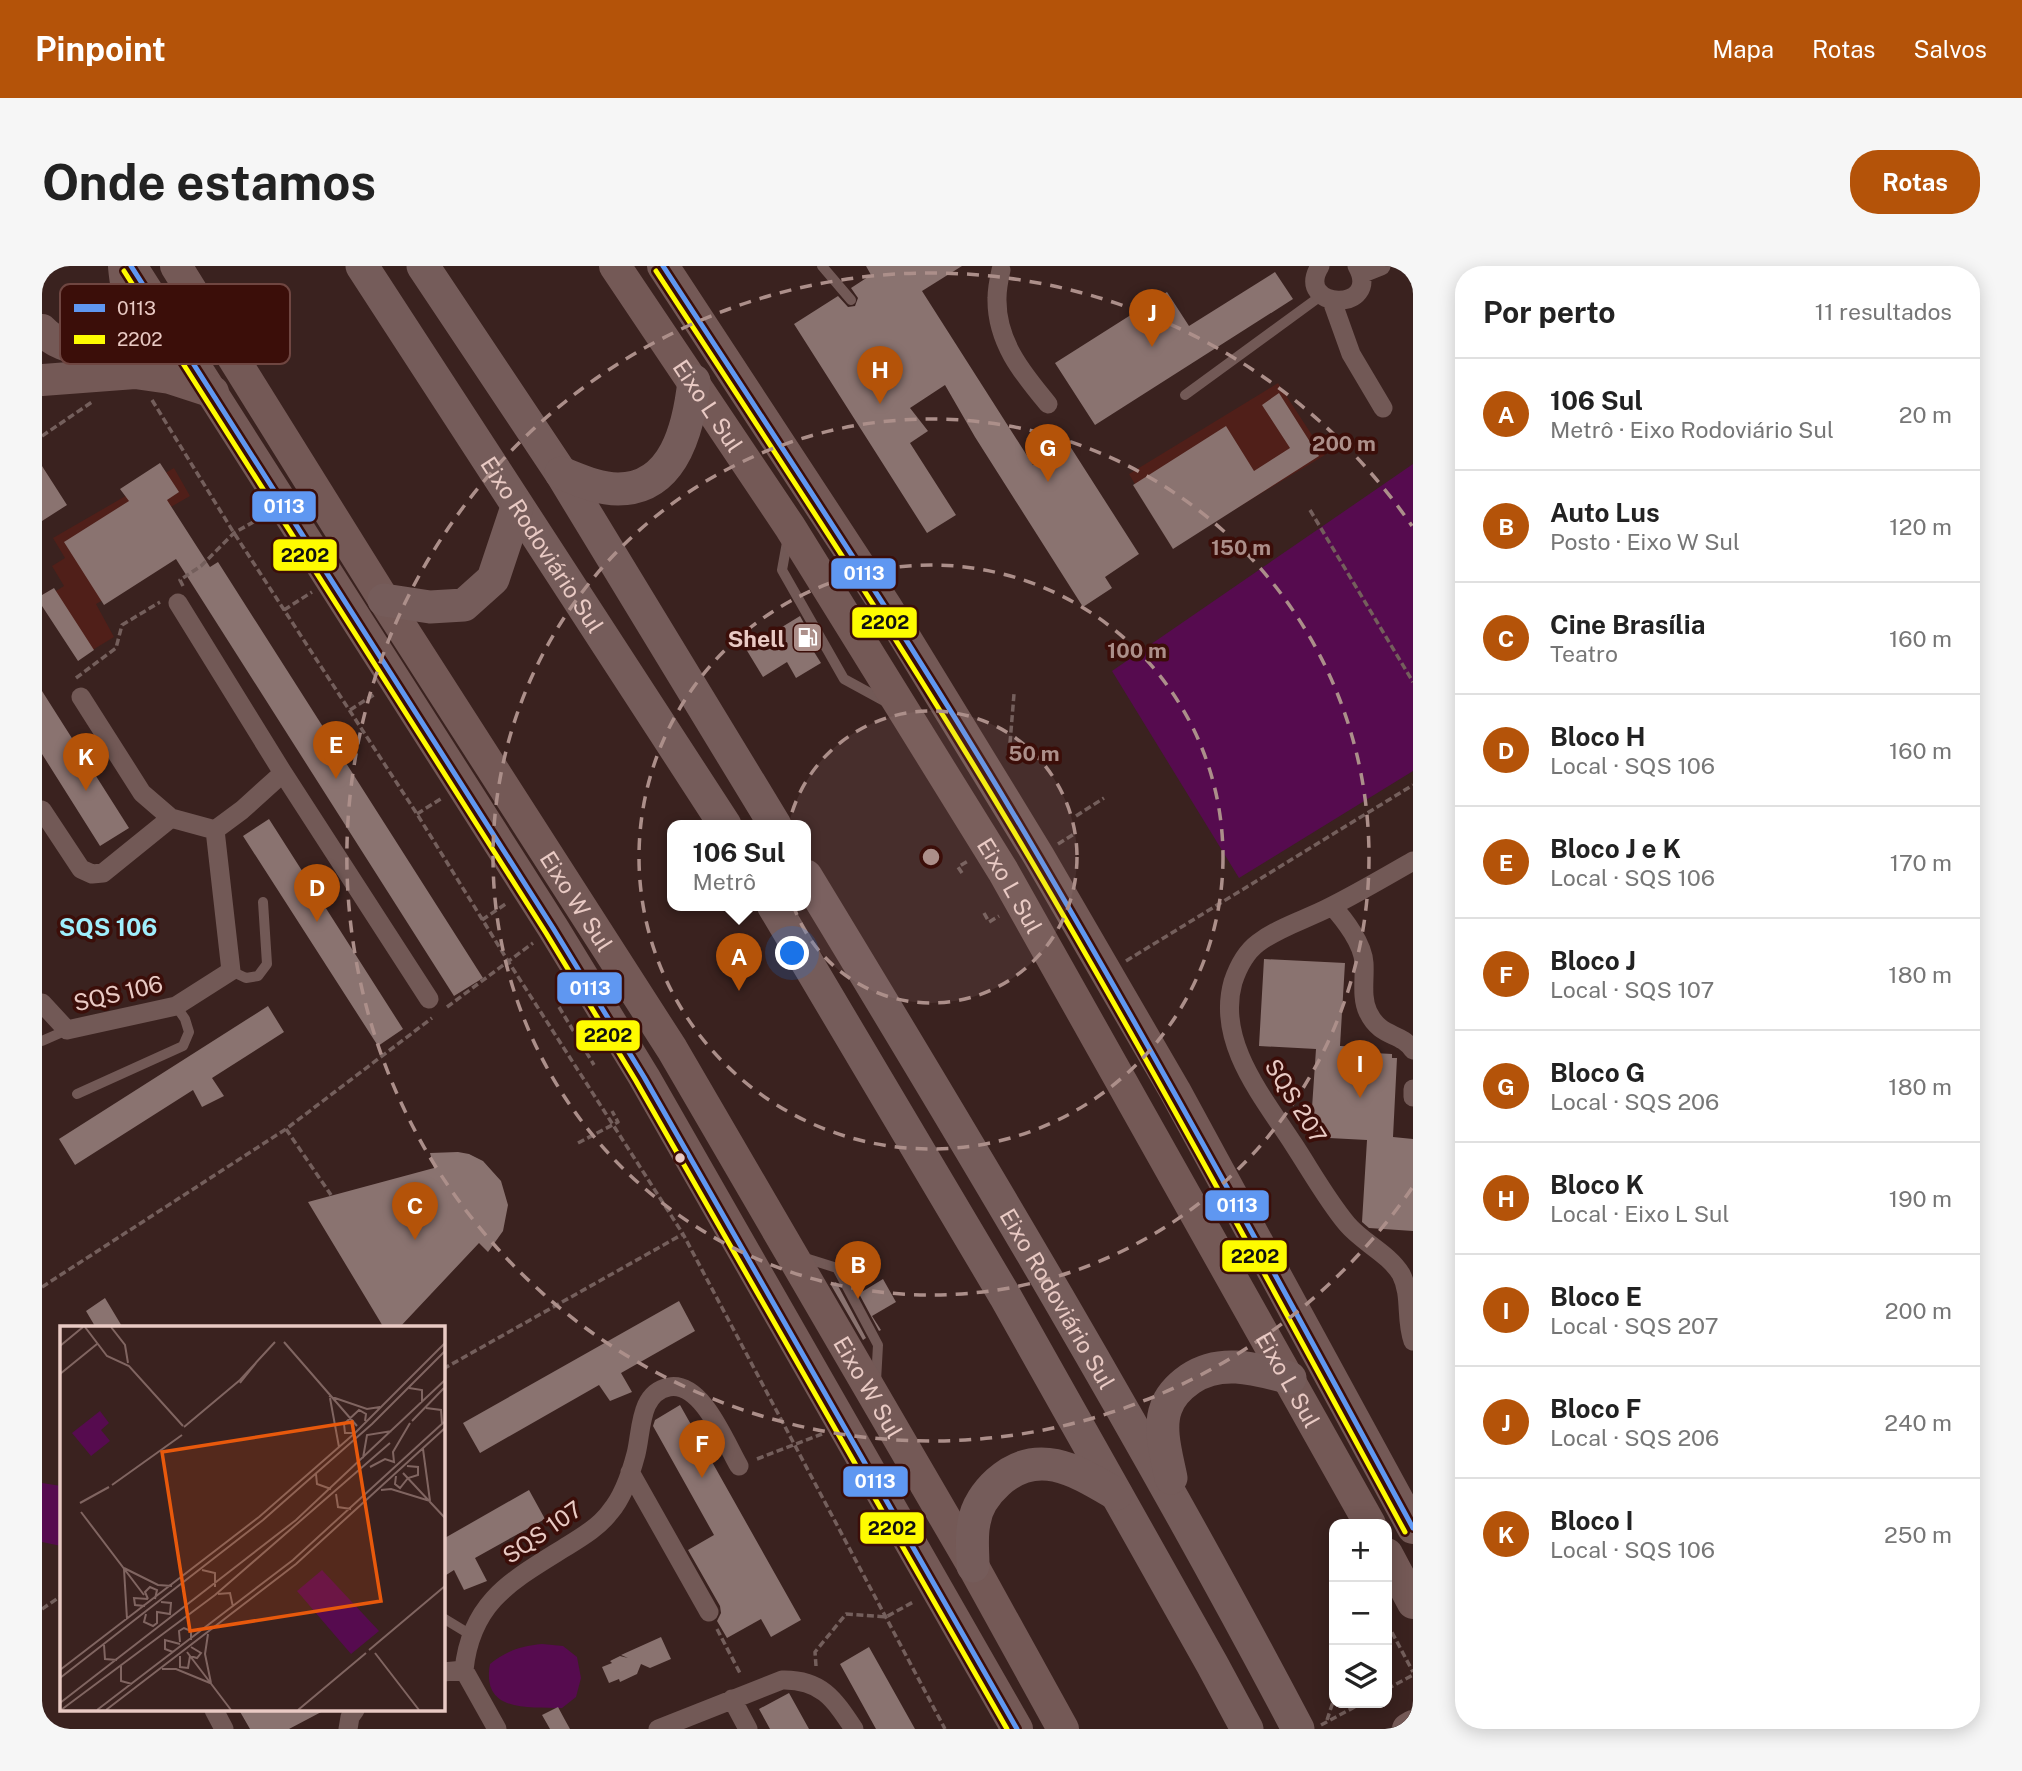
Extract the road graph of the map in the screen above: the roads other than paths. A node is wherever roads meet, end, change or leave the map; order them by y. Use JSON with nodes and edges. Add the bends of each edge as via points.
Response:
{"nodes":[{"id":1,"x":124,"y":266,"type":"edge"},
{"id":2,"x":131,"y":266,"type":"edge"},
{"id":3,"x":176,"y":266,"type":"edge"},
{"id":4,"x":615,"y":266,"type":"edge"},
{"id":5,"x":663,"y":266,"type":"edge"},
{"id":6,"x":822,"y":266,"type":"edge"},
{"id":7,"x":1320,"y":266,"type":"edge"},
{"id":8,"x":1381,"y":266,"type":"edge"},
{"id":9,"x":362,"y":267,"type":"edge"},
{"id":10,"x":1003,"y":267,"type":"edge"},
{"id":11,"x":1359,"y":270,"type":"edge"},
{"id":12,"x":429,"y":272,"type":"edge"},
{"id":13,"x":126,"y":284,"type":"edge"},
{"id":14,"x":143,"y":284,"type":"edge"},
{"id":15,"x":187,"y":284,"type":"edge"},
{"id":16,"x":1327,"y":298,"type":"junction"},
{"id":17,"x":851,"y":300,"type":"dead end"},
{"id":18,"x":42,"y":330,"type":"edge"},
{"id":19,"x":60,"y":344,"type":"edge"},
{"id":20,"x":194,"y":364,"type":"edge"},
{"id":21,"x":237,"y":364,"type":"edge"},
{"id":22,"x":42,"y":380,"type":"edge"},
{"id":23,"x":694,"y":382,"type":"junction"},
{"id":24,"x":213,"y":393,"type":"junction"},
{"id":25,"x":1185,"y":395,"type":"dead end"},
{"id":26,"x":1048,"y":404,"type":"dead end"},
{"id":27,"x":1383,"y":408,"type":"dead end"},
{"id":28,"x":561,"y":473,"type":"junction"},
{"id":29,"x":517,"y":507,"type":"junction"},
{"id":30,"x":384,"y":600,"type":"junction"},
{"id":31,"x":178,"y":603,"type":"dead end"},
{"id":32,"x":81,"y":697,"type":"dead end"},
{"id":33,"x":283,"y":773,"type":"junction"},
{"id":34,"x":42,"y":810,"type":"edge"},
{"id":35,"x":171,"y":818,"type":"junction"},
{"id":36,"x":722,"y":820,"type":"edge"},
{"id":37,"x":772,"y":820,"type":"edge"},
{"id":38,"x":215,"y":830,"type":"junction"},
{"id":39,"x":1413,"y":861,"type":"edge"},
{"id":40,"x":811,"y":884,"type":"edge"},
{"id":41,"x":263,"y":902,"type":"dead end"},
{"id":42,"x":1332,"y":906,"type":"junction"},
{"id":43,"x":777,"y":911,"type":"edge"},
{"id":44,"x":231,"y":971,"type":"junction"},
{"id":45,"x":429,"y":999,"type":"dead end"},
{"id":46,"x":42,"y":1003,"type":"edge"},
{"id":47,"x":176,"y":1006,"type":"junction"},
{"id":48,"x":67,"y":1030,"type":"junction"},
{"id":49,"x":42,"y":1041,"type":"edge"},
{"id":50,"x":1413,"y":1050,"type":"edge"},
{"id":51,"x":1413,"y":1089,"type":"edge"},
{"id":52,"x":77,"y":1094,"type":"dead end"},
{"id":53,"x":1413,"y":1097,"type":"edge"},
{"id":54,"x":1413,"y":1342,"type":"edge"},
{"id":55,"x":1290,"y":1378,"type":"junction"},
{"id":56,"x":739,"y":1466,"type":"road end"},
{"id":57,"x":629,"y":1472,"type":"junction"},
{"id":58,"x":1116,"y":1494,"type":"junction"},
{"id":59,"x":1174,"y":1498,"type":"junction"},
{"id":60,"x":1367,"y":1519,"type":"edge"},
{"id":61,"x":1413,"y":1528,"type":"edge"},
{"id":62,"x":1392,"y":1563,"type":"edge"},
{"id":63,"x":973,"y":1566,"type":"junction"},
{"id":64,"x":1413,"y":1603,"type":"edge"},
{"id":65,"x":709,"y":1612,"type":"road end"},
{"id":66,"x":444,"y":1619,"type":"edge"},
{"id":67,"x":471,"y":1635,"type":"junction"},
{"id":68,"x":464,"y":1670,"type":"junction"},
{"id":69,"x":444,"y":1672,"type":"edge"},
{"id":70,"x":741,"y":1696,"type":"junction"},
{"id":71,"x":215,"y":1712,"type":"edge"},
{"id":72,"x":354,"y":1712,"type":"edge"},
{"id":73,"x":1314,"y":1726,"type":"edge"},
{"id":74,"x":1413,"y":1726,"type":"edge"},
{"id":75,"x":224,"y":1729,"type":"edge"},
{"id":76,"x":348,"y":1729,"type":"edge"},
{"id":77,"x":498,"y":1729,"type":"edge"},
{"id":78,"x":658,"y":1729,"type":"edge"},
{"id":79,"x":748,"y":1729,"type":"edge"},
{"id":80,"x":854,"y":1729,"type":"edge"},
{"id":81,"x":1017,"y":1729,"type":"edge"},
{"id":82,"x":1063,"y":1729,"type":"edge"},
{"id":83,"x":1247,"y":1729,"type":"edge"},
{"id":84,"x":1408,"y":1729,"type":"edge"}],
"edges":[{"from":1,"to":13,"type":"main road"},
{"from":2,"to":14,"type":"main road","name":"Eixo W Sul"},
{"from":3,"to":15,"type":"main road","name":"Eixo W Sul"},
{"from":4,"to":23,"type":"main road","name":"Eixo L Sul"},
{"from":5,"to":61,"type":"main road","name":"Eixo L Sul","via":[[887,608],[1038,855],[1175,1091]]},
{"from":6,"to":17,"type":"lane"},
{"from":7,"to":16,"type":"street","via":[[1316,284]]},
{"from":8,"to":11,"type":"street"},
{"from":9,"to":29,"type":"highway","name":"Eixo Rodoviário Sul"},
{"from":10,"to":26,"type":"street","via":[[996,298],[1006,343],[1017,368]]},
{"from":11,"to":16,"type":"street","via":[[1361,286],[1355,296],[1344,302]]},
{"from":12,"to":28,"type":"highway"},
{"from":16,"to":25,"type":"lane"},
{"from":16,"to":27,"type":"street","via":[[1351,354]]},
{"from":18,"to":19,"type":"main road"},
{"from":20,"to":24,"type":"main road","name":"Eixo W Sul"},
{"from":21,"to":30,"type":"main road","name":"Eixo W Sul"},
{"from":22,"to":24,"type":"main road","via":[[135,373],[170,378]]},
{"from":23,"to":28,"type":"highway","via":[[684,435],[659,474],[642,484],[618,489]]},
{"from":23,"to":55,"type":"main road","name":"Eixo L Sul","via":[[790,527],[1003,871]]},
{"from":24,"to":81,"type":"main road","name":"Eixo W Sul","via":[[644,1077]]},
{"from":28,"to":37,"type":"highway"},
{"from":29,"to":30,"type":"highway","via":[[493,579],[464,605],[429,607]]},
{"from":29,"to":36,"type":"highway","name":"Eixo Rodoviário Sul"},
{"from":30,"to":63,"type":"main road","name":"Eixo W Sul","via":[[672,1049]]},
{"from":31,"to":33,"type":"street"},
{"from":32,"to":35,"type":"street","via":[[142,793]]},
{"from":33,"to":38,"type":"street"},
{"from":33,"to":45,"type":"street"},
{"from":34,"to":35,"type":"street","via":[[81,869],[92,874],[103,873]]},
{"from":35,"to":38,"type":"street"},
{"from":38,"to":44,"type":"street"},
{"from":39,"to":42,"type":"street","name":"SQS 207"},
{"from":40,"to":59,"type":"highway","name":"Eixo Rodoviário Sul"},
{"from":41,"to":44,"type":"lane","via":[[267,964],[258,976],[246,978]]},
{"from":42,"to":50,"type":"street","via":[[1364,959],[1367,1011],[1379,1030],[1407,1042]]},
{"from":42,"to":54,"type":"street","name":"SQS 207","via":[[1257,943],[1238,967],[1230,995],[1230,1022],[1246,1070],[1323,1189],[1347,1224],[1385,1255],[1401,1275]]},
{"from":43,"to":58,"type":"highway","name":"Eixo Rodoviário Sul","via":[[1005,1296]]},
{"from":44,"to":47,"type":"street","name":"SQS 106"},
{"from":46,"to":48,"type":"street","name":"SQS 106"},
{"from":47,"to":48,"type":"street","name":"SQS 106"},
{"from":47,"to":52,"type":"lane","via":[[189,1032],[183,1046]]},
{"from":48,"to":49,"type":"lane"},
{"from":51,"to":53,"type":"street"},
{"from":55,"to":59,"type":"highway","via":[[1249,1367],[1221,1366],[1200,1372],[1178,1388],[1165,1409],[1163,1434]]},
{"from":55,"to":60,"type":"main road","name":"Eixo L Sul"},
{"from":56,"to":57,"type":"street","name":"SQS 107","via":[[706,1408],[683,1387],[654,1394],[644,1409]]},
{"from":57,"to":65,"type":"street"},
{"from":57,"to":67,"type":"street","name":"SQS 107","via":[[610,1513],[584,1536],[511,1583],[494,1598]]},
{"from":58,"to":63,"type":"highway","via":[[1058,1465],[1029,1464],[1007,1474],[987,1492],[974,1522]]},
{"from":58,"to":83,"type":"highway","name":"Eixo Rodoviário Sul"},
{"from":59,"to":73,"type":"highway","name":"Eixo Rodoviário Sul"},
{"from":62,"to":64,"type":"main road"},
{"from":63,"to":82,"type":"main road","name":"Eixo W Sul"},
{"from":66,"to":67,"type":"lane"},
{"from":67,"to":68,"type":"street","name":"SQS 107"},
{"from":68,"to":69,"type":"street"},
{"from":68,"to":77,"type":"street"},
{"from":70,"to":78,"type":"street"},
{"from":70,"to":79,"type":"street"},
{"from":70,"to":80,"type":"street","via":[[782,1680],[800,1679],[818,1686]]},
{"from":71,"to":75,"type":"street"},
{"from":72,"to":76,"type":"street"},
{"from":74,"to":84,"type":"main road"}]}
